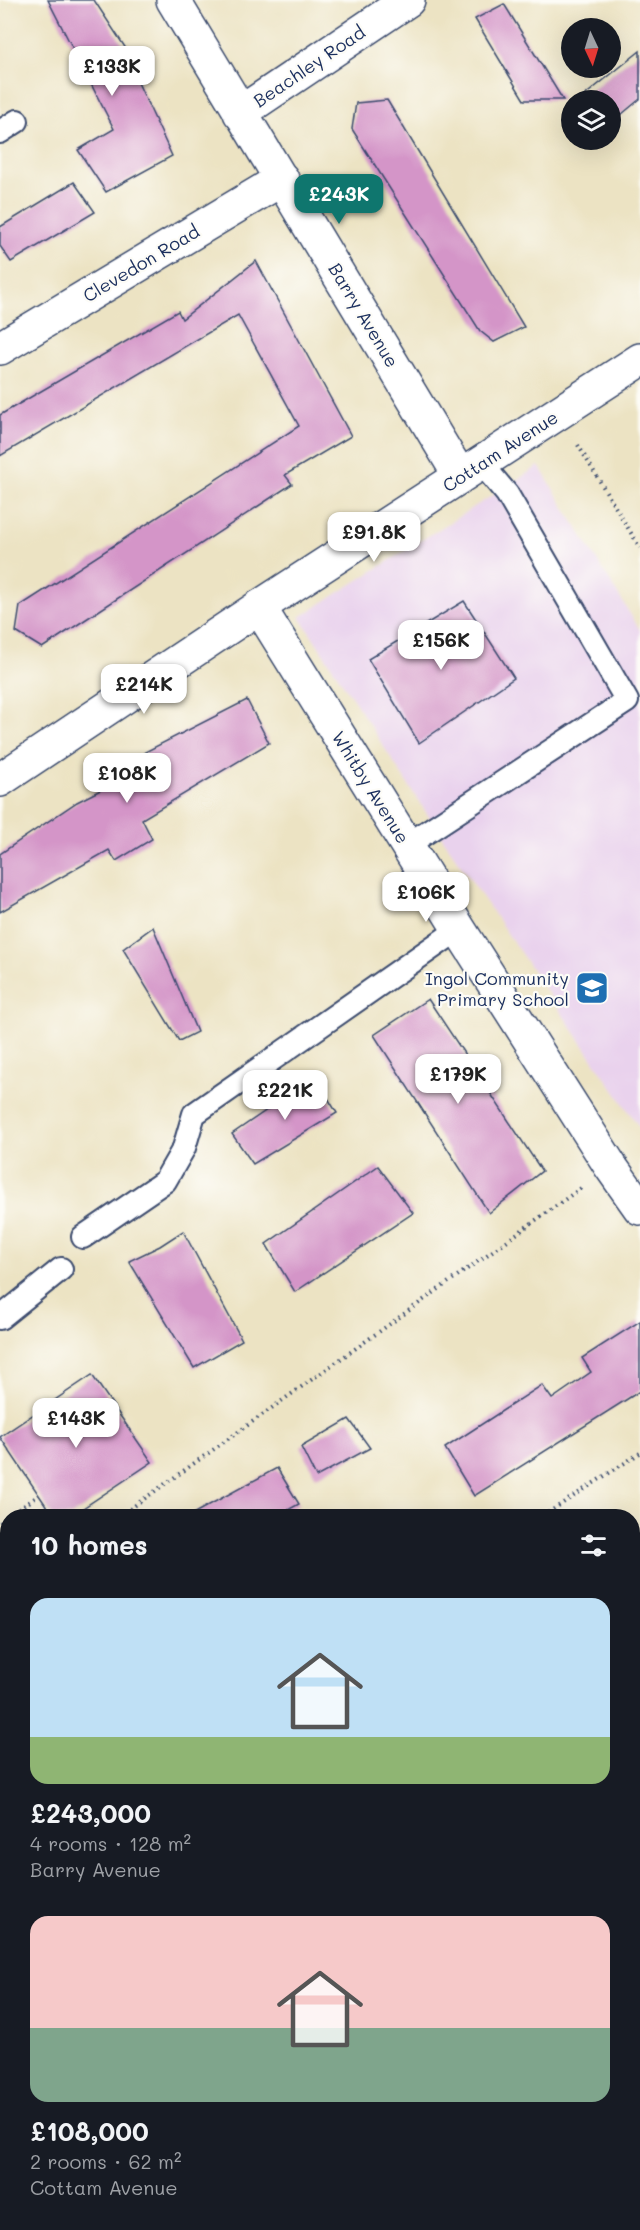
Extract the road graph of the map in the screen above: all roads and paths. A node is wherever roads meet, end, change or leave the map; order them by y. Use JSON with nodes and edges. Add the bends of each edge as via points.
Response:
{"nodes":[{"id":1,"x":173,"y":0,"type":"edge"},
{"id":2,"x":408,"y":0,"type":"edge"},
{"id":3,"x":240,"y":113,"type":"junction"},
{"id":4,"x":282,"y":179,"type":"junction"},
{"id":5,"x":0,"y":348,"type":"edge"},
{"id":6,"x":640,"y":360,"type":"edge"},
{"id":7,"x":559,"y":413,"type":"junction"},
{"id":8,"x":471,"y":469,"type":"junction"},
{"id":9,"x":640,"y":548,"type":"edge"},
{"id":10,"x":259,"y":607,"type":"junction"},
{"id":11,"x":0,"y":780,"type":"edge"},
{"id":12,"x":407,"y":845,"type":"junction"},
{"id":13,"x":459,"y":929,"type":"junction"},
{"id":14,"x":611,"y":1167,"type":"junction"},
{"id":15,"x":640,"y":1208,"type":"edge"},
{"id":16,"x":83,"y":1237,"type":"dead end"},
{"id":17,"x":62,"y":1269,"type":"dead end"},
{"id":18,"x":0,"y":1318,"type":"edge"},
{"id":19,"x":640,"y":1453,"type":"edge"},
{"id":20,"x":39,"y":1495,"type":"dead end"},
{"id":21,"x":19,"y":1509,"type":"edge"},
{"id":22,"x":130,"y":1509,"type":"edge"},
{"id":23,"x":554,"y":1509,"type":"edge"}],
"edges":[{"from":1,"to":3,"type":"street","name":"Barry Avenue"},
{"from":2,"to":3,"type":"street","name":"Beachley Road"},
{"from":3,"to":4,"type":"street","name":"Barry Avenue"},
{"from":4,"to":5,"type":"street","name":"Clevedon Road"},
{"from":4,"to":8,"type":"street","name":"Barry Avenue"},
{"from":6,"to":7,"type":"street","name":"Cottam Avenue"},
{"from":7,"to":8,"type":"street","name":"Cottam Avenue"},
{"from":7,"to":9,"type":"path"},
{"from":8,"to":10,"type":"street","name":"Cottam Avenue"},
{"from":8,"to":12,"type":"lane","via":[[507,494],[627,701]]},
{"from":10,"to":11,"type":"street","name":"Cottam Avenue"},
{"from":10,"to":12,"type":"street","name":"Whitby Avenue"},
{"from":12,"to":13,"type":"street","name":"Whitby Avenue"},
{"from":13,"to":14,"type":"street","name":"Whitby Avenue"},
{"from":13,"to":16,"type":"lane","via":[[194,1113],[184,1148],[165,1181]]},
{"from":14,"to":15,"type":"street","name":"Whitby Avenue"},
{"from":14,"to":22,"type":"path"},
{"from":17,"to":18,"type":"lane"},
{"from":19,"to":23,"type":"path"},
{"from":20,"to":21,"type":"path"}]}
